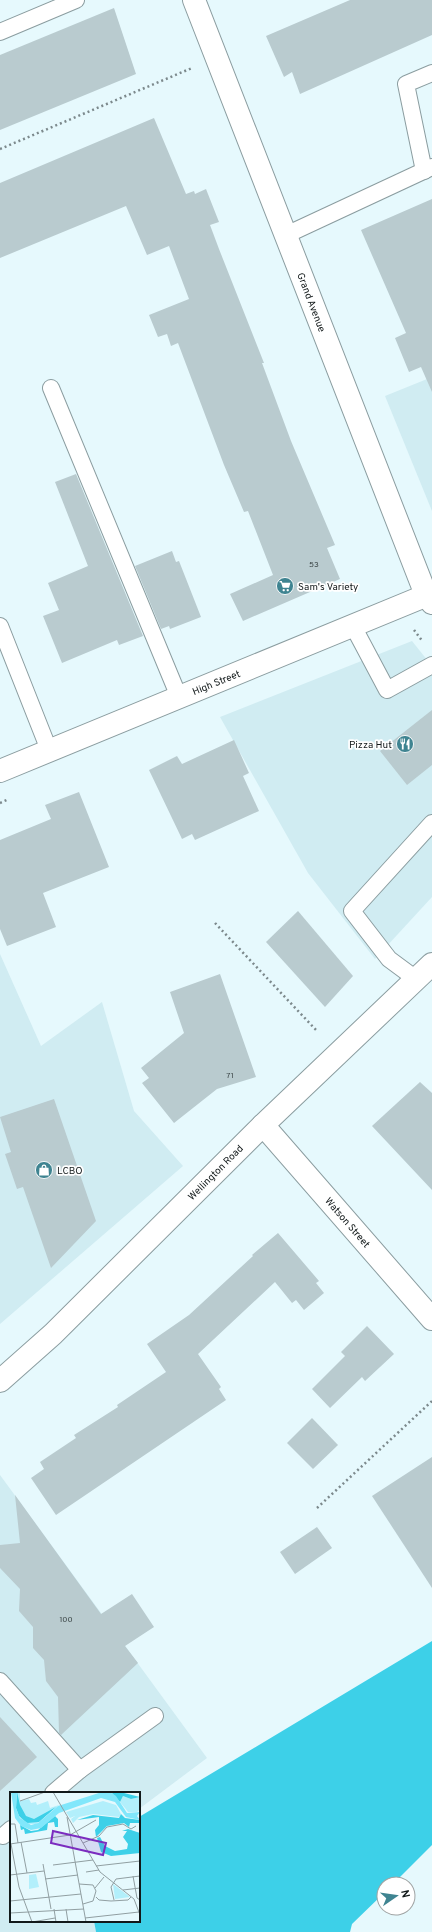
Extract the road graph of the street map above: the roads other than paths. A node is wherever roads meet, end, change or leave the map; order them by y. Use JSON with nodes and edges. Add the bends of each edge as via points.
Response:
{"nodes":[{"id":1,"x":76,"y":0,"type":"edge"},
{"id":2,"x":194,"y":0,"type":"edge"},
{"id":3,"x":0,"y":32,"type":"edge"},
{"id":4,"x":432,"y":73,"type":"edge"},
{"id":5,"x":428,"y":169,"type":"edge"},
{"id":6,"x":286,"y":236,"type":"junction"},
{"id":7,"x":51,"y":388,"type":"dead end"},
{"id":8,"x":430,"y":597,"type":"edge"},
{"id":9,"x":0,"y":626,"type":"edge"},
{"id":10,"x":353,"y":626,"type":"junction"},
{"id":11,"x":432,"y":665,"type":"edge"},
{"id":12,"x":179,"y":697,"type":"junction"},
{"id":13,"x":49,"y":750,"type":"junction"},
{"id":14,"x":0,"y":772,"type":"edge"},
{"id":15,"x":432,"y":823,"type":"edge"},
{"id":16,"x":432,"y":964,"type":"edge"},
{"id":17,"x":416,"y":979,"type":"junction"},
{"id":18,"x":263,"y":1125,"type":"junction"},
{"id":19,"x":432,"y":1319,"type":"edge"},
{"id":20,"x":0,"y":1381,"type":"edge"},
{"id":21,"x":0,"y":1681,"type":"edge"},
{"id":22,"x":155,"y":1716,"type":"dead end"},
{"id":23,"x":80,"y":1770,"type":"junction"},
{"id":24,"x":54,"y":1792,"type":"edge"}],
"edges":[{"from":1,"to":3,"type":"lane"},
{"from":2,"to":6,"type":"street","name":"Grand Avenue"},
{"from":4,"to":5,"type":"lane","via":[[406,84]]},
{"from":5,"to":6,"type":"lane"},
{"from":6,"to":8,"type":"street","name":"Grand Avenue"},
{"from":7,"to":12,"type":"lane"},
{"from":8,"to":10,"type":"street","name":"High Street"},
{"from":9,"to":13,"type":"lane"},
{"from":10,"to":11,"type":"lane","via":[[387,690]]},
{"from":10,"to":12,"type":"street","name":"High Street"},
{"from":12,"to":13,"type":"street","name":"High Street"},
{"from":13,"to":14,"type":"street","name":"High Street"},
{"from":15,"to":17,"type":"lane","via":[[352,911],[389,959]]},
{"from":16,"to":17,"type":"street","name":"Wellington Road"},
{"from":17,"to":18,"type":"street","name":"Wellington Road"},
{"from":18,"to":19,"type":"street","name":"Watson Street"},
{"from":18,"to":20,"type":"street","name":"Wellington Road","via":[[53,1334]]},
{"from":21,"to":23,"type":"lane"},
{"from":22,"to":23,"type":"lane"},
{"from":23,"to":24,"type":"lane"}]}
